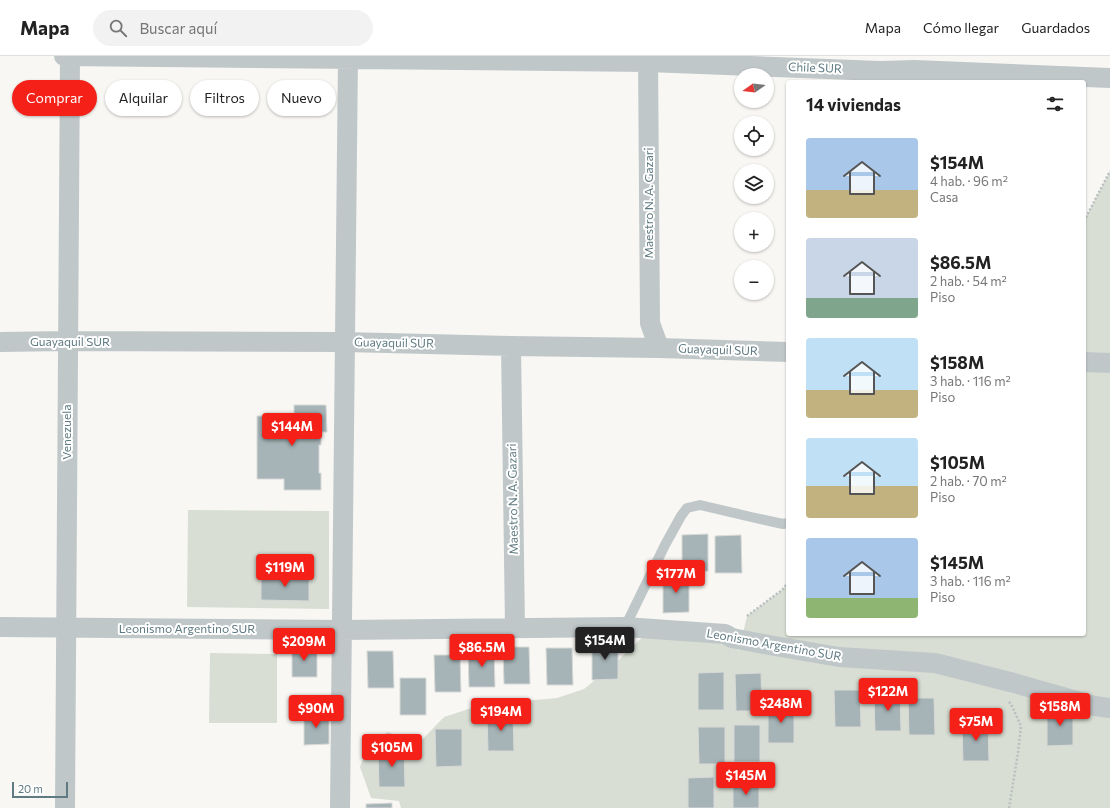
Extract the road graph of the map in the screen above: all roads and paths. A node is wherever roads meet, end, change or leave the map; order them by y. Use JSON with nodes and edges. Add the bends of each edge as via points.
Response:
{"nodes":[{"id":1,"x":64,"y":56,"type":"edge"},
{"id":2,"x":70,"y":56,"type":"edge"},
{"id":3,"x":348,"y":57,"type":"edge"},
{"id":4,"x":648,"y":59,"type":"edge"},
{"id":5,"x":915,"y":69,"type":"edge"},
{"id":6,"x":1110,"y":78,"type":"edge"},
{"id":7,"x":1110,"y":171,"type":"edge"},
{"id":8,"x":1086,"y":217,"type":"edge"},
{"id":9,"x":68,"y":341,"type":"junction"},
{"id":10,"x":0,"y":342,"type":"edge"},
{"id":11,"x":345,"y":342,"type":"junction"},
{"id":12,"x":511,"y":346,"type":"junction"},
{"id":13,"x":659,"y":348,"type":"junction"},
{"id":14,"x":786,"y":352,"type":"edge"},
{"id":15,"x":1086,"y":362,"type":"edge"},
{"id":16,"x":1110,"y":363,"type":"edge"},
{"id":17,"x":786,"y":523,"type":"edge"},
{"id":18,"x":786,"y":585,"type":"edge"},
{"id":19,"x":746,"y":616,"type":"dead end"},
{"id":20,"x":0,"y":627,"type":"edge"},
{"id":21,"x":625,"y":627,"type":"junction"},
{"id":22,"x":66,"y":628,"type":"junction"},
{"id":23,"x":515,"y":628,"type":"junction"},
{"id":24,"x":342,"y":630,"type":"junction"},
{"id":25,"x":1005,"y":699,"type":"dead end"},
{"id":26,"x":1110,"y":708,"type":"edge"},
{"id":27,"x":64,"y":808,"type":"edge"},
{"id":28,"x":340,"y":808,"type":"edge"},
{"id":29,"x":1009,"y":808,"type":"edge"}],
"edges":[{"from":1,"to":2,"type":"street","name":"Chile SUR"},
{"from":2,"to":3,"type":"street","name":"Chile SUR"},
{"from":2,"to":9,"type":"street","name":"Venezuela"},
{"from":3,"to":4,"type":"street","name":"Chile SUR"},
{"from":3,"to":11,"type":"street"},
{"from":4,"to":5,"type":"street","name":"Chile SUR","via":[[880,71]]},
{"from":4,"to":13,"type":"street","name":"Maestro N. A. Gazari","via":[[650,323]]},
{"from":5,"to":6,"type":"street","name":"Chile SUR"},
{"from":7,"to":8,"type":"path"},
{"from":9,"to":10,"type":"street","name":"Guayaquil SUR"},
{"from":9,"to":11,"type":"street","name":"Guayaquil SUR"},
{"from":9,"to":22,"type":"street","name":"Venezuela"},
{"from":11,"to":12,"type":"street","name":"Guayaquil SUR"},
{"from":11,"to":24,"type":"street"},
{"from":12,"to":13,"type":"street","name":"Guayaquil SUR"},
{"from":12,"to":23,"type":"street","name":"Maestro N. A. Gazari"},
{"from":13,"to":14,"type":"street","name":"Guayaquil SUR"},
{"from":15,"to":16,"type":"street"},
{"from":17,"to":21,"type":"lane","via":[[700,504],[688,508],[665,545]]},
{"from":18,"to":19,"type":"path"},
{"from":20,"to":22,"type":"street","name":"Leonismo Argentino SUR"},
{"from":21,"to":23,"type":"street","name":"Leonismo Argentino SUR"},
{"from":21,"to":26,"type":"street","name":"Leonismo Argentino SUR","via":[[725,634],[732,638],[839,657],[935,663]]},
{"from":22,"to":24,"type":"street","name":"Leonismo Argentino SUR"},
{"from":22,"to":27,"type":"street","name":"Venezuela"},
{"from":23,"to":24,"type":"street","name":"Leonismo Argentino SUR"},
{"from":24,"to":28,"type":"street"},
{"from":25,"to":29,"type":"path","via":[[1011,704],[1021,726]]}]}
